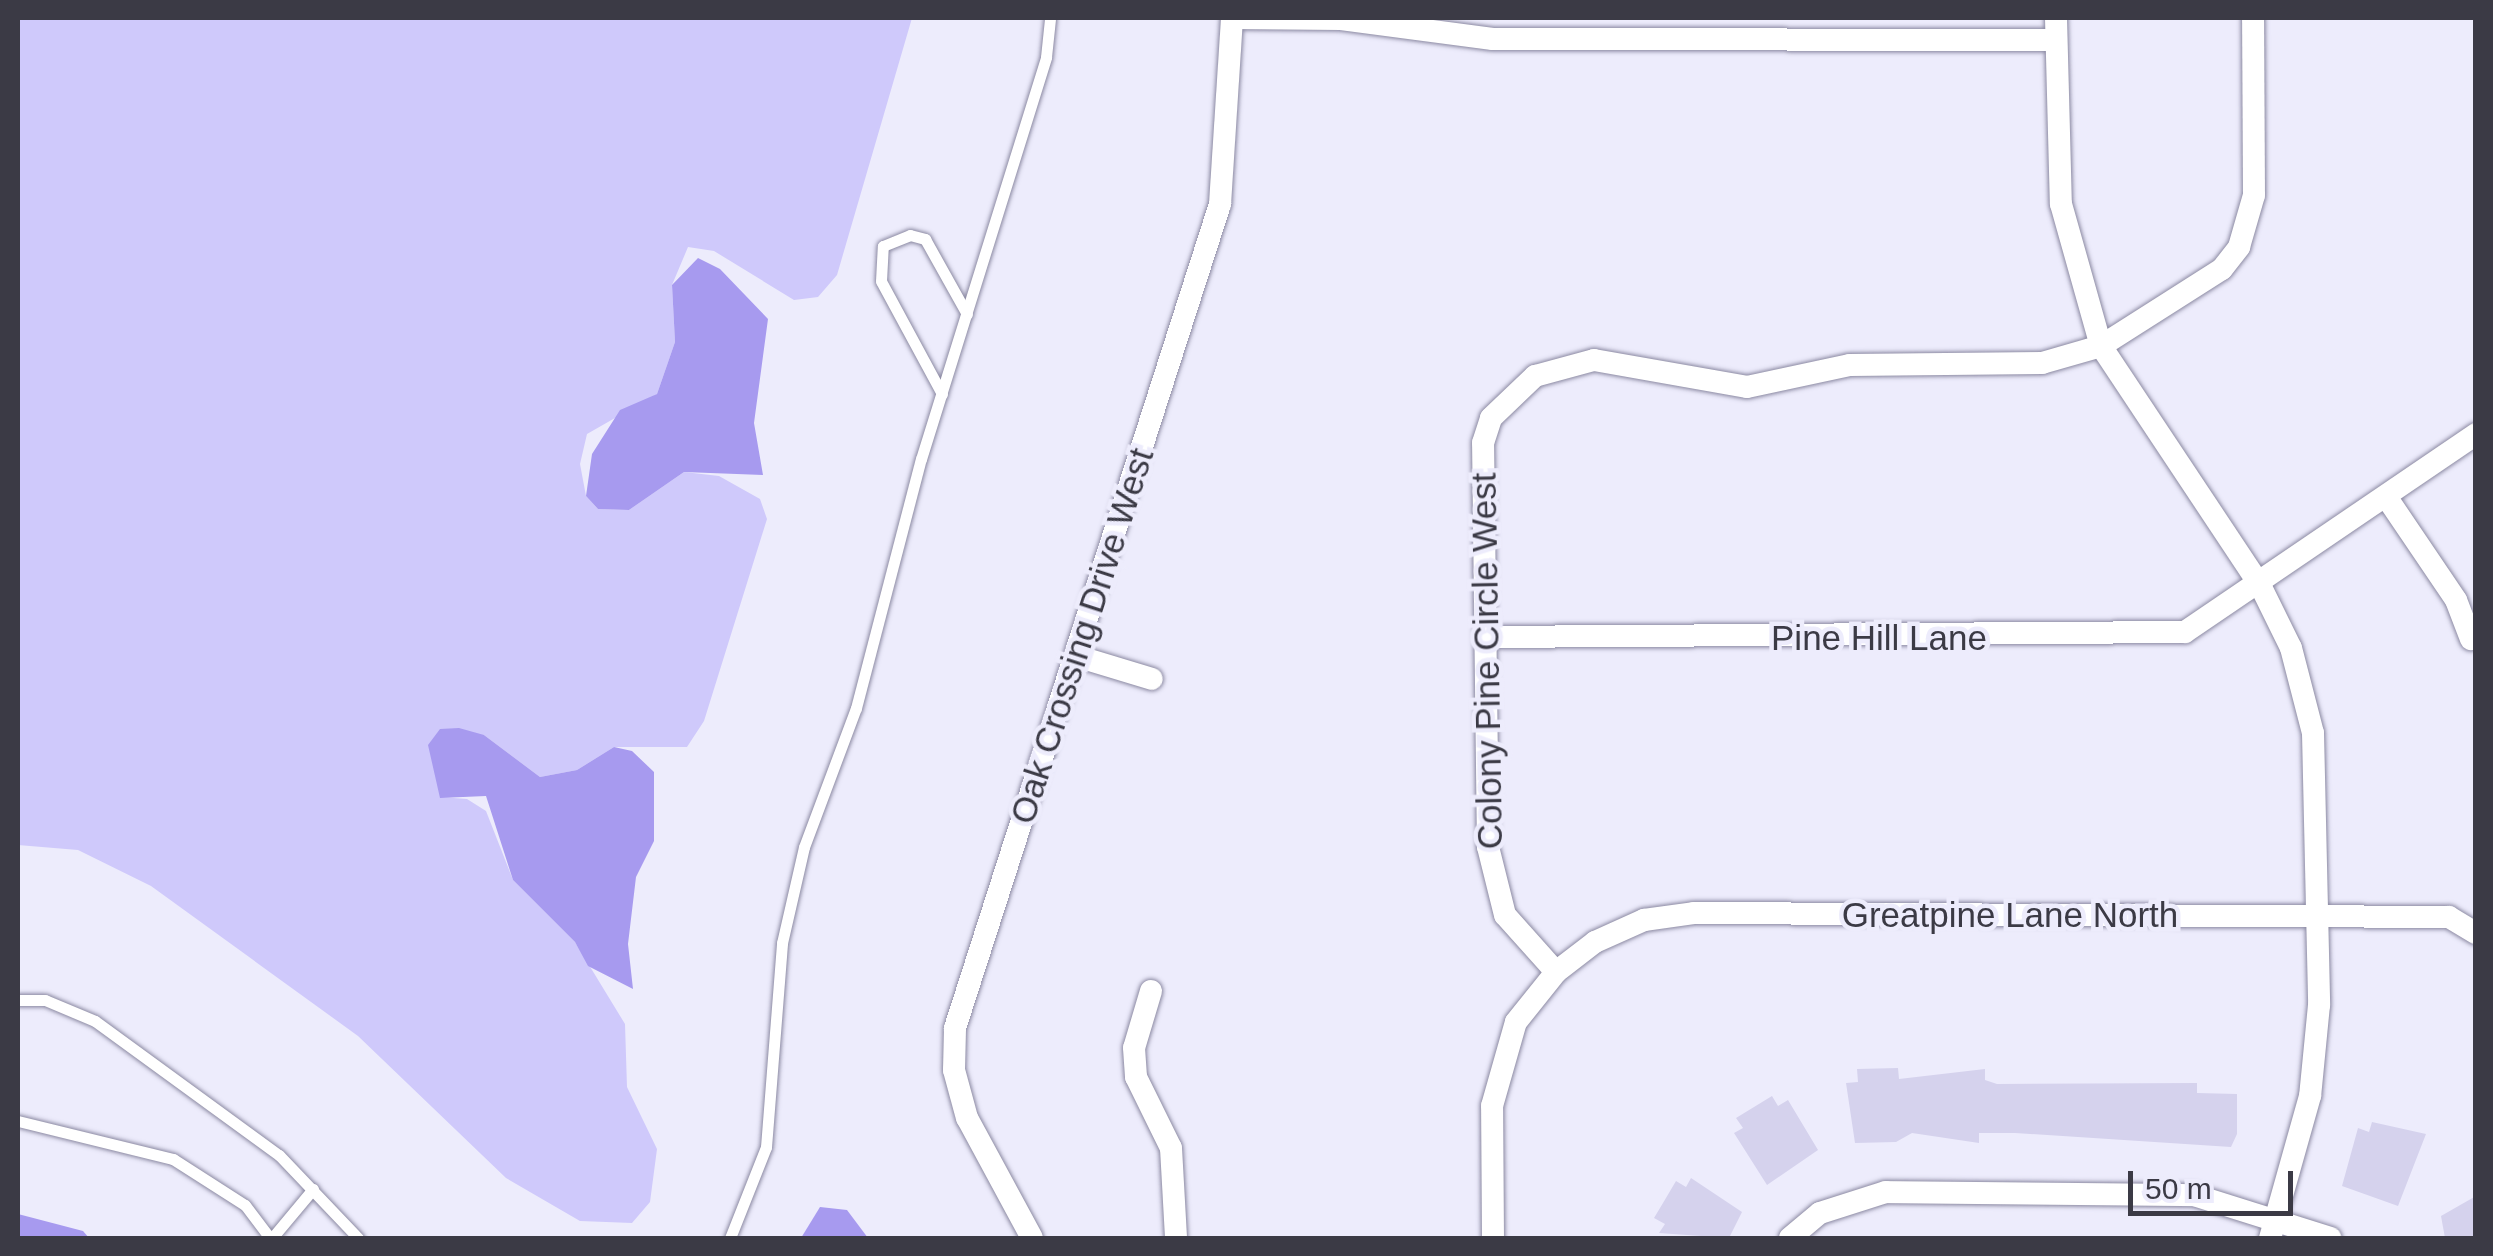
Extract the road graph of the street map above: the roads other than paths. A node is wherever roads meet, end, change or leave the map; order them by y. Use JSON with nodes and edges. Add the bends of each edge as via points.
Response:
{"nodes":[{"id":1,"x":1050,"y":18,"type":"edge"},
{"id":2,"x":1232,"y":18,"type":"edge"},
{"id":3,"x":2253,"y":18,"type":"edge"},
{"id":4,"x":2056,"y":29,"type":"edge"},
{"id":5,"x":968,"y":314,"type":"junction"},
{"id":6,"x":2102,"y":346,"type":"junction"},
{"id":7,"x":942,"y":394,"type":"junction"},
{"id":8,"x":2476,"y":434,"type":"edge"},
{"id":9,"x":2387,"y":498,"type":"junction"},
{"id":10,"x":2261,"y":587,"type":"junction"},
{"id":11,"x":1485,"y":637,"type":"junction"},
{"id":12,"x":2472,"y":639,"type":"dead end"},
{"id":13,"x":1076,"y":656,"type":"junction"},
{"id":14,"x":1152,"y":679,"type":"dead end"},
{"id":15,"x":2318,"y":917,"type":"junction"},
{"id":16,"x":2476,"y":933,"type":"edge"},
{"id":17,"x":1556,"y":972,"type":"junction"},
{"id":18,"x":1151,"y":991,"type":"dead end"},
{"id":19,"x":18,"y":1000,"type":"edge"},
{"id":20,"x":18,"y":1121,"type":"edge"},
{"id":21,"x":313,"y":1190,"type":"junction"},
{"id":22,"x":2274,"y":1230,"type":"edge"},
{"id":23,"x":271,"y":1238,"type":"edge"},
{"id":24,"x":358,"y":1238,"type":"edge"},
{"id":25,"x":730,"y":1238,"type":"edge"},
{"id":26,"x":1032,"y":1238,"type":"edge"},
{"id":27,"x":1176,"y":1238,"type":"edge"},
{"id":28,"x":1493,"y":1238,"type":"edge"},
{"id":29,"x":1790,"y":1238,"type":"edge"},
{"id":30,"x":2330,"y":1238,"type":"edge"}],
"edges":[{"from":1,"to":5,"type":"lane","via":[[1046,57]]},
{"from":2,"to":4,"type":"street","via":[[1341,19],[1492,39]]},
{"from":2,"to":13,"type":"street","name":"Oak Crossing Drive West","via":[[1220,204]]},
{"from":3,"to":6,"type":"street","via":[[2254,195],[2239,248],[2222,269]]},
{"from":4,"to":6,"type":"street","via":[[2060,204]]},
{"from":5,"to":7,"type":"lane"},
{"from":5,"to":7,"type":"lane","via":[[925,239],[910,234],[884,246],[881,281]]},
{"from":6,"to":10,"type":"street"},
{"from":6,"to":11,"type":"street","name":"Colony Pine Circle West","via":[[2042,363],[1850,365],[1747,388],[1594,360],[1535,376],[1510,396],[1483,443]]},
{"from":7,"to":25,"type":"lane","via":[[856,708],[804,847],[782,943],[766,1147]]},
{"from":8,"to":9,"type":"street","name":"Pine Hill Lane"},
{"from":9,"to":10,"type":"street","name":"Pine Hill Lane"},
{"from":9,"to":12,"type":"street","via":[[2456,600]]},
{"from":10,"to":11,"type":"street","name":"Pine Hill Lane","via":[[2207,622],[2153,638]]},
{"from":10,"to":15,"type":"street","via":[[2291,648],[2313,733]]},
{"from":11,"to":17,"type":"street","name":"Colony Pine Circle West","via":[[1492,876],[1505,915]]},
{"from":13,"to":14,"type":"street"},
{"from":13,"to":26,"type":"street","name":"Oak Crossing Drive West","via":[[955,1028],[954,1070],[968,1118]]},
{"from":15,"to":16,"type":"street","name":"Greatpine Lane North","via":[[2449,917]]},
{"from":15,"to":17,"type":"street","name":"Greatpine Lane North","via":[[1694,913],[1644,920],[1595,942]]},
{"from":15,"to":22,"type":"street","via":[[2310,1096]]},
{"from":17,"to":28,"type":"street","name":"Greatpine Lane North","via":[[1516,1022],[1499,1063]]},
{"from":18,"to":27,"type":"street","via":[[1134,1048],[1136,1077],[1171,1148]]},
{"from":19,"to":21,"type":"lane","via":[[46,1000],[95,1021],[280,1155]]},
{"from":20,"to":23,"type":"lane","via":[[173,1159],[245,1205]]},
{"from":21,"to":23,"type":"lane"},
{"from":21,"to":24,"type":"lane"},
{"from":22,"to":29,"type":"street","via":[[2194,1194],[1886,1192],[1820,1213]]},
{"from":22,"to":30,"type":"street"}]}
